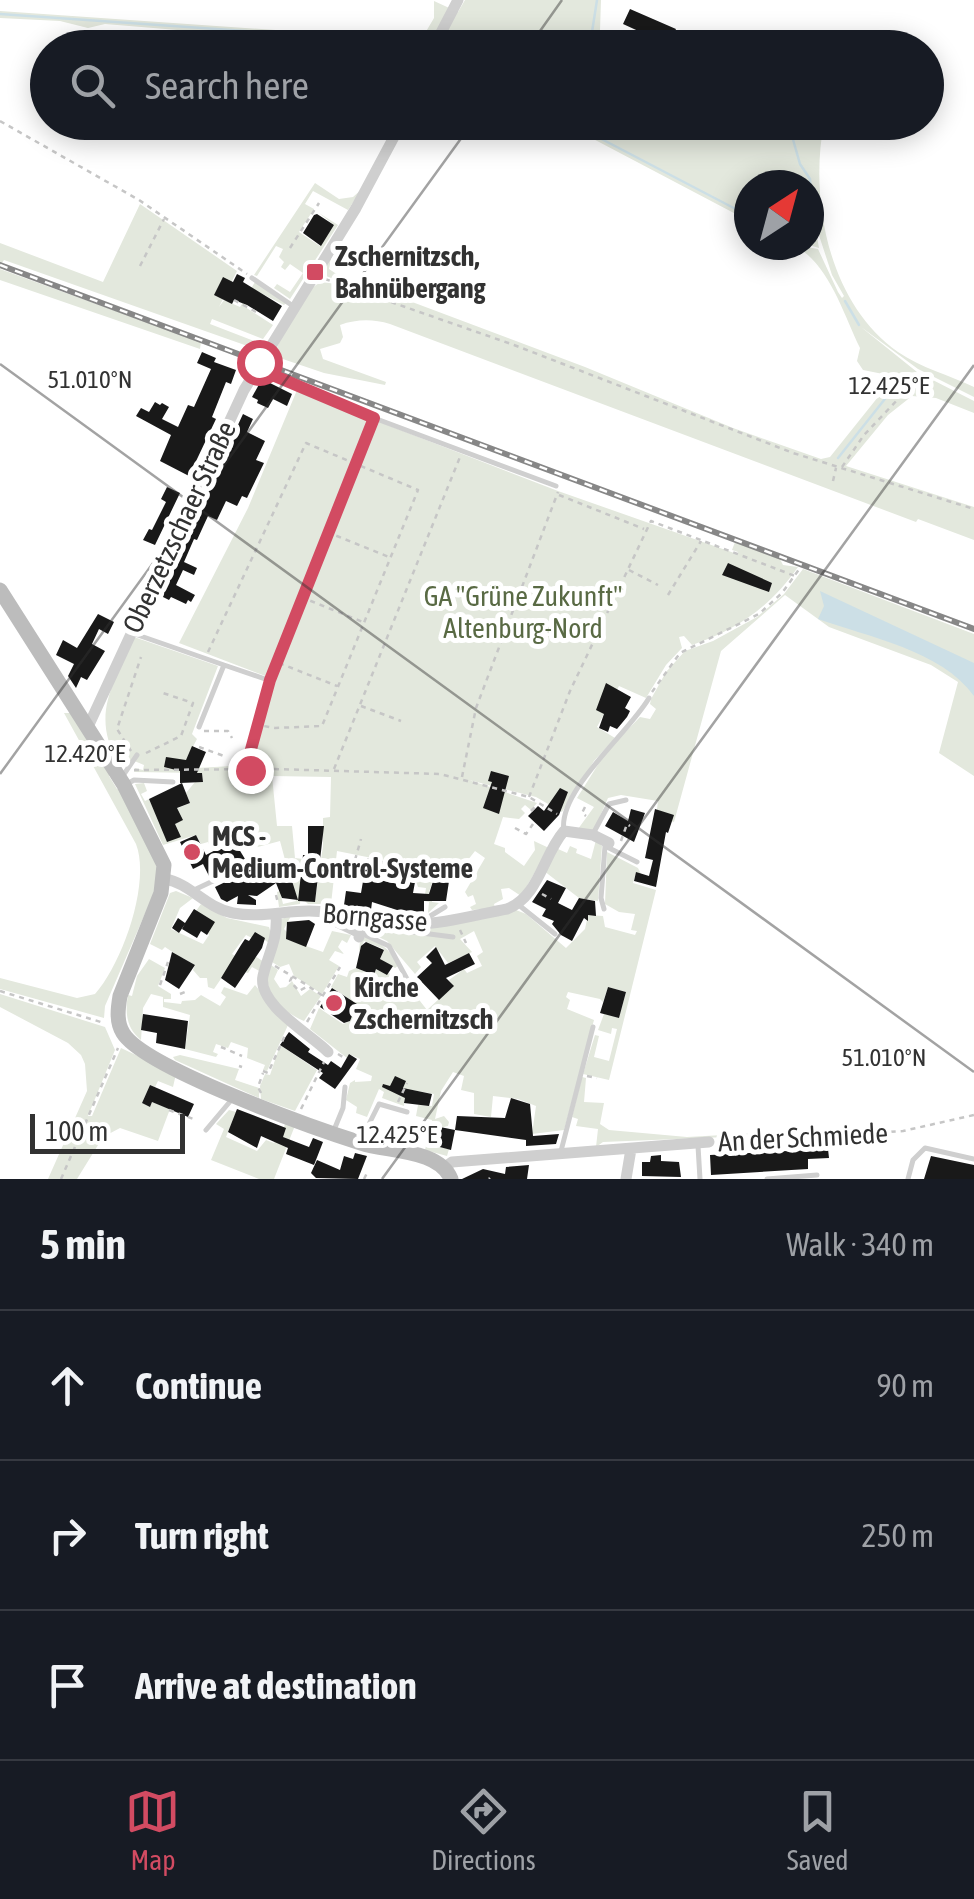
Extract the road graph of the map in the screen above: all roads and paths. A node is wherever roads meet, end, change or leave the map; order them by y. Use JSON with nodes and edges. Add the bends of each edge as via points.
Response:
{"nodes":[{"id":1,"x":458,"y":0,"type":"edge"},
{"id":2,"x":442,"y":30,"type":"edge"},
{"id":3,"x":0,"y":122,"type":"edge"},
{"id":4,"x":30,"y":139,"type":"edge"},
{"id":5,"x":31,"y":140,"type":"edge"},
{"id":6,"x":392,"y":140,"type":"edge"},
{"id":7,"x":319,"y":203,"type":"dead end"},
{"id":8,"x":165,"y":218,"type":"junction"},
{"id":9,"x":290,"y":248,"type":"dead end"},
{"id":10,"x":140,"y":266,"type":"dead end"},
{"id":11,"x":315,"y":272,"type":"junction"},
{"id":12,"x":252,"y":278,"type":"joint"},
{"id":13,"x":234,"y":300,"type":"dead end"},
{"id":14,"x":293,"y":306,"type":"junction"},
{"id":15,"x":258,"y":313,"type":"dead end"},
{"id":16,"x":256,"y":368,"type":"junction"},
{"id":17,"x":900,"y":398,"type":"dead end"},
{"id":18,"x":374,"y":418,"type":"junction"},
{"id":19,"x":462,"y":451,"type":"junction"},
{"id":20,"x":357,"y":464,"type":"junction"},
{"id":21,"x":838,"y":468,"type":"junction"},
{"id":22,"x":833,"y":482,"type":"dead end"},
{"id":23,"x":556,"y":486,"type":"joint"},
{"id":24,"x":557,"y":494,"type":"junction"},
{"id":25,"x":974,"y":509,"type":"edge"},
{"id":26,"x":647,"y":530,"type":"junction"},
{"id":27,"x":327,"y":532,"type":"junction"},
{"id":28,"x":702,"y":540,"type":"junction"},
{"id":29,"x":390,"y":558,"type":"junction"},
{"id":30,"x":800,"y":568,"type":"dead end"},
{"id":31,"x":628,"y":570,"type":"junction"},
{"id":32,"x":796,"y":575,"type":"junction"},
{"id":33,"x":658,"y":586,"type":"dead end"},
{"id":34,"x":0,"y":590,"type":"edge"},
{"id":35,"x":668,"y":595,"type":"dead end"},
{"id":36,"x":302,"y":597,"type":"junction"},
{"id":37,"x":364,"y":622,"type":"junction"},
{"id":38,"x":129,"y":632,"type":"junction"},
{"id":39,"x":698,"y":645,"type":"junction"},
{"id":40,"x":702,"y":654,"type":"dead end"},
{"id":41,"x":141,"y":657,"type":"dead end"},
{"id":42,"x":205,"y":658,"type":"junction"},
{"id":43,"x":277,"y":662,"type":"junction"},
{"id":44,"x":224,"y":665,"type":"junction"},
{"id":45,"x":269,"y":680,"type":"junction"},
{"id":46,"x":338,"y":686,"type":"junction"},
{"id":47,"x":160,"y":692,"type":"dead end"},
{"id":48,"x":648,"y":698,"type":"joint"},
{"id":49,"x":361,"y":706,"type":"junction"},
{"id":50,"x":400,"y":721,"type":"dead end"},
{"id":51,"x":258,"y":725,"type":"junction"},
{"id":52,"x":86,"y":728,"type":"junction"},
{"id":53,"x":198,"y":729,"type":"joint"},
{"id":54,"x":232,"y":738,"type":"dead end"},
{"id":55,"x":199,"y":747,"type":"dead end"},
{"id":56,"x":225,"y":753,"type":"dead end"},
{"id":57,"x":137,"y":755,"type":"junction"},
{"id":58,"x":242,"y":770,"type":"junction"},
{"id":59,"x":334,"y":770,"type":"junction"},
{"id":60,"x":124,"y":778,"type":"junction"},
{"id":61,"x":462,"y":779,"type":"junction"},
{"id":62,"x":173,"y":782,"type":"dead end"},
{"id":63,"x":529,"y":797,"type":"junction"},
{"id":64,"x":626,"y":800,"type":"dead end"},
{"id":65,"x":538,"y":802,"type":"junction"},
{"id":66,"x":585,"y":808,"type":"dead end"},
{"id":67,"x":531,"y":812,"type":"dead end"},
{"id":68,"x":586,"y":816,"type":"dead end"},
{"id":69,"x":563,"y":817,"type":"junction"},
{"id":70,"x":533,"y":824,"type":"dead end"},
{"id":71,"x":630,"y":826,"type":"dead end"},
{"id":72,"x":516,"y":828,"type":"dead end"},
{"id":73,"x":564,"y":831,"type":"junction"},
{"id":74,"x":361,"y":839,"type":"dead end"},
{"id":75,"x":605,"y":842,"type":"junction"},
{"id":76,"x":355,"y":860,"type":"dead end"},
{"id":77,"x":637,"y":862,"type":"dead end"},
{"id":78,"x":250,"y":864,"type":"dead end"},
{"id":79,"x":165,"y":879,"type":"junction"},
{"id":80,"x":192,"y":893,"type":"junction"},
{"id":81,"x":518,"y":904,"type":"junction"},
{"id":82,"x":445,"y":906,"type":"dead end"},
{"id":83,"x":604,"y":909,"type":"dead end"},
{"id":84,"x":328,"y":912,"type":"junction"},
{"id":85,"x":276,"y":915,"type":"junction"},
{"id":86,"x":367,"y":916,"type":"junction"},
{"id":87,"x":393,"y":922,"type":"junction"},
{"id":88,"x":462,"y":933,"type":"dead end"},
{"id":89,"x":555,"y":934,"type":"dead end"},
{"id":90,"x":360,"y":935,"type":"joint"},
{"id":91,"x":452,"y":936,"type":"dead end"},
{"id":92,"x":466,"y":943,"type":"dead end"},
{"id":93,"x":168,"y":962,"type":"dead end"},
{"id":94,"x":269,"y":962,"type":"junction"},
{"id":95,"x":340,"y":967,"type":"dead end"},
{"id":96,"x":292,"y":977,"type":"junction"},
{"id":97,"x":407,"y":979,"type":"dead end"},
{"id":98,"x":160,"y":986,"type":"dead end"},
{"id":99,"x":308,"y":986,"type":"junction"},
{"id":100,"x":0,"y":991,"type":"edge"},
{"id":101,"x":325,"y":997,"type":"junction"},
{"id":102,"x":119,"y":1020,"type":"junction"},
{"id":103,"x":592,"y":1027,"type":"dead end"},
{"id":104,"x":297,"y":1028,"type":"junction"},
{"id":105,"x":119,"y":1044,"type":"dead end"},
{"id":106,"x":221,"y":1047,"type":"dead end"},
{"id":107,"x":331,"y":1051,"type":"junction"},
{"id":108,"x":242,"y":1056,"type":"dead end"},
{"id":109,"x":346,"y":1060,"type":"dead end"},
{"id":110,"x":406,"y":1082,"type":"dead end"},
{"id":111,"x":345,"y":1087,"type":"dead end"},
{"id":112,"x":234,"y":1096,"type":"junction"},
{"id":113,"x":399,"y":1100,"type":"dead end"},
{"id":114,"x":258,"y":1105,"type":"junction"},
{"id":115,"x":169,"y":1110,"type":"dead end"},
{"id":116,"x":407,"y":1112,"type":"dead end"},
{"id":117,"x":974,"y":1116,"type":"edge"},
{"id":118,"x":196,"y":1120,"type":"dead end"},
{"id":119,"x":297,"y":1120,"type":"junction"},
{"id":120,"x":206,"y":1130,"type":"dead end"},
{"id":121,"x":333,"y":1132,"type":"junction"},
{"id":122,"x":360,"y":1143,"type":"junction"},
{"id":123,"x":704,"y":1143,"type":"junction"},
{"id":124,"x":631,"y":1148,"type":"junction"},
{"id":125,"x":560,"y":1154,"type":"junction"},
{"id":126,"x":974,"y":1160,"type":"edge"},
{"id":127,"x":368,"y":1171,"type":"dead end"},
{"id":128,"x":448,"y":1173,"type":"edge"},
{"id":129,"x":817,"y":1176,"type":"dead end"},
{"id":130,"x":61,"y":1179,"type":"edge"},
{"id":131,"x":364,"y":1179,"type":"edge"},
{"id":132,"x":626,"y":1179,"type":"edge"},
{"id":133,"x":700,"y":1179,"type":"edge"},
{"id":134,"x":766,"y":1179,"type":"edge"},
{"id":135,"x":908,"y":1179,"type":"edge"}],
"edges":[{"from":1,"to":2,"type":"street"},
{"from":3,"to":4,"type":"path"},
{"from":5,"to":8,"type":"path"},
{"from":6,"to":11,"type":"street","name":"Oberzetzschaer Straße"},
{"from":7,"to":9,"type":"path"},
{"from":8,"to":10,"type":"path"},
{"from":8,"to":12,"type":"path"},
{"from":11,"to":14,"type":"street","name":"Oberzetzschaer Straße"},
{"from":11,"to":21,"type":"path"},
{"from":12,"to":14,"type":"lane"},
{"from":13,"to":15,"type":"path"},
{"from":14,"to":16,"type":"street","name":"Oberzetzschaer Straße"},
{"from":16,"to":18,"type":"lane"},
{"from":16,"to":38,"type":"street","name":"Oberzetzschaer Straße"},
{"from":17,"to":21,"type":"path"},
{"from":18,"to":19,"type":"lane"},
{"from":18,"to":20,"type":"path"},
{"from":19,"to":23,"type":"lane"},
{"from":19,"to":49,"type":"path"},
{"from":20,"to":27,"type":"path"},
{"from":20,"to":29,"type":"path","via":[[418,490]]},
{"from":20,"to":42,"type":"path","via":[[306,444]]},
{"from":21,"to":22,"type":"path"},
{"from":21,"to":25,"type":"path"},
{"from":23,"to":24,"type":"path"},
{"from":24,"to":26,"type":"path"},
{"from":24,"to":61,"type":"path","via":[[476,708]]},
{"from":26,"to":28,"type":"path","via":[[651,521]]},
{"from":26,"to":31,"type":"path"},
{"from":27,"to":29,"type":"path"},
{"from":27,"to":36,"type":"path"},
{"from":28,"to":32,"type":"path"},
{"from":28,"to":35,"type":"path"},
{"from":29,"to":37,"type":"path"},
{"from":30,"to":32,"type":"path"},
{"from":31,"to":33,"type":"path"},
{"from":31,"to":63,"type":"path"},
{"from":32,"to":39,"type":"path","via":[[758,614]]},
{"from":34,"to":52,"type":"street"},
{"from":36,"to":37,"type":"path"},
{"from":36,"to":43,"type":"path"},
{"from":37,"to":46,"type":"path"},
{"from":38,"to":42,"type":"lane"},
{"from":38,"to":52,"type":"street","name":"Oberzetzschaer Straße"},
{"from":39,"to":40,"type":"path"},
{"from":39,"to":48,"type":"path","via":[[672,661]]},
{"from":41,"to":57,"type":"path","via":[[116,729]]},
{"from":42,"to":44,"type":"lane"},
{"from":43,"to":45,"type":"path"},
{"from":43,"to":46,"type":"path"},
{"from":44,"to":45,"type":"lane"},
{"from":44,"to":53,"type":"lane"},
{"from":45,"to":51,"type":"path"},
{"from":46,"to":51,"type":"path","via":[[319,728]]},
{"from":47,"to":57,"type":"path","via":[[193,703],[181,736]]},
{"from":48,"to":69,"type":"lane"},
{"from":49,"to":50,"type":"path"},
{"from":49,"to":59,"type":"path"},
{"from":51,"to":58,"type":"path"},
{"from":52,"to":60,"type":"street"},
{"from":53,"to":54,"type":"path"},
{"from":55,"to":56,"type":"path"},
{"from":57,"to":60,"type":"lane"},
{"from":58,"to":59,"type":"path"},
{"from":58,"to":60,"type":"path"},
{"from":59,"to":61,"type":"path"},
{"from":60,"to":62,"type":"lane"},
{"from":60,"to":79,"type":"street","via":[[161,855]]},
{"from":61,"to":63,"type":"path"},
{"from":63,"to":65,"type":"path"},
{"from":64,"to":75,"type":"lane","via":[[609,804]]},
{"from":65,"to":67,"type":"path"},
{"from":65,"to":69,"type":"path"},
{"from":66,"to":68,"type":"path"},
{"from":69,"to":73,"type":"lane"},
{"from":70,"to":72,"type":"path","via":[[526,834]]},
{"from":71,"to":75,"type":"path"},
{"from":73,"to":75,"type":"street"},
{"from":73,"to":81,"type":"street"},
{"from":74,"to":76,"type":"path"},
{"from":75,"to":77,"type":"lane"},
{"from":75,"to":83,"type":"lane"},
{"from":78,"to":80,"type":"lane"},
{"from":79,"to":80,"type":"street","name":"Borngasse"},
{"from":79,"to":102,"type":"street","via":[[120,996]]},
{"from":80,"to":85,"type":"street","name":"Borngasse","via":[[222,910]]},
{"from":81,"to":87,"type":"street","name":"Borngasse","via":[[439,922]]},
{"from":81,"to":89,"type":"lane"},
{"from":82,"to":86,"type":"lane","via":[[427,918]]},
{"from":84,"to":85,"type":"street","name":"Borngasse"},
{"from":84,"to":86,"type":"street","name":"Borngasse"},
{"from":84,"to":90,"type":"street"},
{"from":85,"to":94,"type":"street"},
{"from":86,"to":87,"type":"street","name":"Borngasse"},
{"from":87,"to":91,"type":"lane","via":[[406,931]]},
{"from":88,"to":92,"type":"path"},
{"from":90,"to":97,"type":"lane","via":[[388,946]]},
{"from":93,"to":98,"type":"path"},
{"from":94,"to":96,"type":"path"},
{"from":94,"to":104,"type":"street","via":[[263,987]]},
{"from":95,"to":101,"type":"path"},
{"from":96,"to":99,"type":"path"},
{"from":96,"to":99,"type":"path","via":[[298,991]]},
{"from":99,"to":101,"type":"path"},
{"from":100,"to":102,"type":"path","via":[[98,1022]]},
{"from":101,"to":104,"type":"path"},
{"from":102,"to":112,"type":"street","via":[[132,1043],[168,1056]]},
{"from":103,"to":125,"type":"lane"},
{"from":104,"to":107,"type":"street"},
{"from":104,"to":114,"type":"path","via":[[279,1044],[268,1074],[263,1071]]},
{"from":105,"to":130,"type":"path"},
{"from":106,"to":108,"type":"path"},
{"from":107,"to":109,"type":"path"},
{"from":107,"to":119,"type":"path"},
{"from":110,"to":113,"type":"path"},
{"from":111,"to":121,"type":"lane"},
{"from":112,"to":114,"type":"street"},
{"from":112,"to":120,"type":"lane"},
{"from":114,"to":119,"type":"street"},
{"from":115,"to":118,"type":"path"},
{"from":116,"to":122,"type":"lane","via":[[378,1104]]},
{"from":117,"to":123,"type":"path","name":"An der Schmiede","via":[[903,1131]]},
{"from":119,"to":121,"type":"street"},
{"from":121,"to":122,"type":"street"},
{"from":122,"to":128,"type":"street","via":[[432,1160]]},
{"from":123,"to":124,"type":"street","name":"An der Schmiede"},
{"from":123,"to":133,"type":"lane"},
{"from":124,"to":125,"type":"street","name":"An der Schmiede"},
{"from":124,"to":132,"type":"street"},
{"from":125,"to":128,"type":"street","name":"An der Schmiede","via":[[452,1162]]},
{"from":126,"to":135,"type":"lane","via":[[925,1148]]},
{"from":127,"to":131,"type":"path"},
{"from":129,"to":134,"type":"lane"}]}
